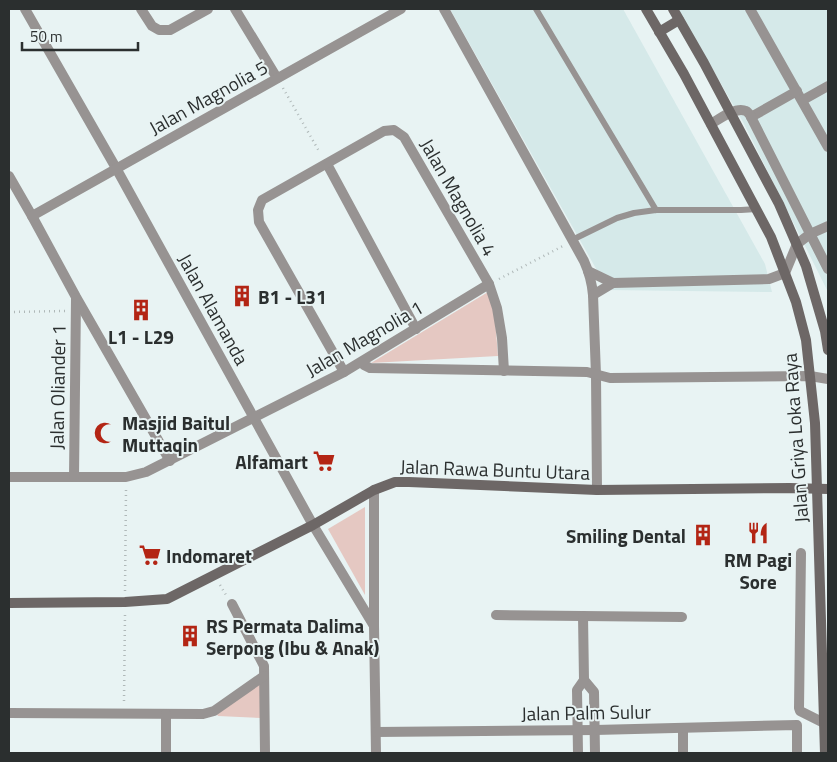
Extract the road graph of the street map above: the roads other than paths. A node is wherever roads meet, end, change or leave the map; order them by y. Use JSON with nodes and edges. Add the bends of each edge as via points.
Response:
{"nodes":[{"id":1,"x":25,"y":9,"type":"edge"},
{"id":2,"x":141,"y":9,"type":"edge"},
{"id":3,"x":208,"y":9,"type":"edge"},
{"id":4,"x":235,"y":9,"type":"edge"},
{"id":5,"x":401,"y":9,"type":"edge"},
{"id":6,"x":444,"y":9,"type":"edge"},
{"id":7,"x":536,"y":9,"type":"edge"},
{"id":8,"x":646,"y":9,"type":"edge"},
{"id":9,"x":673,"y":9,"type":"edge"},
{"id":10,"x":750,"y":9,"type":"edge"},
{"id":11,"x":679,"y":20,"type":"junction"},
{"id":12,"x":659,"y":32,"type":"junction"},
{"id":13,"x":277,"y":78,"type":"junction"},
{"id":14,"x":828,"y":86,"type":"edge"},
{"id":15,"x":800,"y":95,"type":"junction"},
{"id":16,"x":730,"y":112,"type":"junction"},
{"id":17,"x":751,"y":117,"type":"junction"},
{"id":18,"x":711,"y":124,"type":"junction"},
{"id":19,"x":828,"y":147,"type":"edge"},
{"id":20,"x":327,"y":164,"type":"junction"},
{"id":21,"x":116,"y":168,"type":"junction"},
{"id":22,"x":9,"y":176,"type":"edge"},
{"id":23,"x":757,"y":209,"type":"junction"},
{"id":24,"x":656,"y":210,"type":"junction"},
{"id":25,"x":32,"y":216,"type":"junction"},
{"id":26,"x":828,"y":226,"type":"edge"},
{"id":27,"x":810,"y":234,"type":"junction"},
{"id":28,"x":572,"y":240,"type":"junction"},
{"id":29,"x":797,"y":244,"type":"junction"},
{"id":30,"x":828,"y":269,"type":"edge"},
{"id":31,"x":588,"y":271,"type":"junction"},
{"id":32,"x":785,"y":273,"type":"junction"},
{"id":33,"x":613,"y":283,"type":"junction"},
{"id":34,"x":489,"y":284,"type":"junction"},
{"id":35,"x":593,"y":295,"type":"junction"},
{"id":36,"x":76,"y":297,"type":"junction"},
{"id":37,"x":416,"y":329,"type":"junction"},
{"id":38,"x":828,"y":350,"type":"edge"},
{"id":39,"x":362,"y":362,"type":"junction"},
{"id":40,"x":504,"y":371,"type":"junction"},
{"id":41,"x":344,"y":372,"type":"junction"},
{"id":42,"x":596,"y":375,"type":"junction"},
{"id":43,"x":810,"y":376,"type":"junction"},
{"id":44,"x":828,"y":380,"type":"edge"},
{"id":45,"x":254,"y":418,"type":"junction"},
{"id":46,"x":170,"y":461,"type":"junction"},
{"id":47,"x":9,"y":477,"type":"edge"},
{"id":48,"x":74,"y":477,"type":"junction"},
{"id":49,"x":823,"y":489,"type":"edge"},
{"id":50,"x":374,"y":490,"type":"junction"},
{"id":51,"x":597,"y":490,"type":"junction"},
{"id":52,"x":313,"y":525,"type":"junction"},
{"id":53,"x":801,"y":553,"type":"dead end"},
{"id":54,"x":9,"y":603,"type":"edge"},
{"id":55,"x":232,"y":604,"type":"road end"},
{"id":56,"x":496,"y":615,"type":"dead end"},
{"id":57,"x":583,"y":616,"type":"junction"},
{"id":58,"x":682,"y":617,"type":"dead end"},
{"id":59,"x":374,"y":626,"type":"junction"},
{"id":60,"x":264,"y":676,"type":"junction"},
{"id":61,"x":584,"y":680,"type":"junction"},
{"id":62,"x":9,"y":713,"type":"edge"},
{"id":63,"x":166,"y":714,"type":"junction"},
{"id":64,"x":824,"y":723,"type":"junction"},
{"id":65,"x":683,"y":728,"type":"junction"},
{"id":66,"x":578,"y":730,"type":"junction"},
{"id":67,"x":595,"y":730,"type":"junction"},
{"id":68,"x":376,"y":732,"type":"junction"},
{"id":69,"x":166,"y":753,"type":"edge"},
{"id":70,"x":265,"y":753,"type":"edge"},
{"id":71,"x":376,"y":753,"type":"edge"},
{"id":72,"x":578,"y":753,"type":"edge"},
{"id":73,"x":595,"y":753,"type":"edge"},
{"id":74,"x":683,"y":753,"type":"edge"},
{"id":75,"x":797,"y":753,"type":"edge"},
{"id":76,"x":824,"y":753,"type":"edge"}],
"edges":[{"from":1,"to":21,"type":"street","name":"Jalan Alamanda"},
{"from":2,"to":3,"type":"street","via":[[152,26],[159,30],[170,30]]},
{"from":4,"to":13,"type":"street"},
{"from":5,"to":13,"type":"street","name":"Jalan Magnolia 5"},
{"from":6,"to":28,"type":"street"},
{"from":7,"to":24,"type":"lane"},
{"from":8,"to":12,"type":"main road","name":"Jalan Griya Loka Raya"},
{"from":9,"to":11,"type":"main road","name":"Jalan Griya Loka Raya"},
{"from":10,"to":15,"type":"street"},
{"from":11,"to":12,"type":"main road"},
{"from":11,"to":16,"type":"main road","name":"Jalan Griya Loka Raya"},
{"from":12,"to":18,"type":"main road","name":"Jalan Griya Loka Raya"},
{"from":13,"to":21,"type":"street","name":"Jalan Magnolia 5"},
{"from":14,"to":15,"type":"street"},
{"from":15,"to":17,"type":"street"},
{"from":15,"to":19,"type":"street"},
{"from":16,"to":17,"type":"street","via":[[744,110]]},
{"from":16,"to":18,"type":"street"},
{"from":16,"to":29,"type":"main road","name":"Jalan Griya Loka Raya"},
{"from":17,"to":27,"type":"street"},
{"from":18,"to":23,"type":"main road","name":"Jalan Griya Loka Raya"},
{"from":20,"to":34,"type":"street","name":"Jalan Magnolia 4","via":[[384,131],[394,130],[404,137]]},
{"from":20,"to":37,"type":"street"},
{"from":20,"to":41,"type":"street","name":"Jalan Magnolia 4","via":[[262,200],[258,210],[259,222]]},
{"from":21,"to":25,"type":"street","name":"Jalan Magnolia 5"},
{"from":21,"to":45,"type":"street","name":"Jalan Alamanda"},
{"from":22,"to":25,"type":"street","name":"Jalan Oliander 1"},
{"from":23,"to":24,"type":"lane"},
{"from":23,"to":32,"type":"main road","name":"Jalan Griya Loka Raya"},
{"from":24,"to":28,"type":"lane","via":[[616,218]]},
{"from":25,"to":36,"type":"street","name":"Jalan Oliander 1"},
{"from":26,"to":27,"type":"street"},
{"from":27,"to":29,"type":"street"},
{"from":27,"to":30,"type":"street"},
{"from":28,"to":31,"type":"street"},
{"from":29,"to":32,"type":"street"},
{"from":29,"to":38,"type":"main road","name":"Jalan Griya Loka Raya"},
{"from":31,"to":33,"type":"street"},
{"from":31,"to":35,"type":"street"},
{"from":32,"to":33,"type":"street","via":[[769,279]]},
{"from":32,"to":43,"type":"main road","name":"Jalan Griya Loka Raya","via":[[806,340]]},
{"from":33,"to":35,"type":"street"},
{"from":34,"to":37,"type":"street","name":"Jalan Magnolia 1"},
{"from":34,"to":40,"type":"street","name":"Jalan Magnolia 4","via":[[497,308]]},
{"from":35,"to":42,"type":"street"},
{"from":36,"to":46,"type":"street","name":"Jalan Oliander 1"},
{"from":36,"to":48,"type":"street","name":"Jalan Oliander 1"},
{"from":37,"to":39,"type":"street","name":"Jalan Magnolia 1"},
{"from":39,"to":40,"type":"street","via":[[370,368]]},
{"from":39,"to":41,"type":"street","name":"Jalan Magnolia 1"},
{"from":40,"to":42,"type":"street","via":[[587,372]]},
{"from":41,"to":45,"type":"street","name":"Jalan Magnolia 1"},
{"from":42,"to":43,"type":"street","via":[[610,378]]},
{"from":42,"to":51,"type":"street"},
{"from":43,"to":44,"type":"street"},
{"from":43,"to":49,"type":"main road","name":"Jalan Griya Loka Raya"},
{"from":45,"to":46,"type":"street","name":"Jalan Magnolia 1"},
{"from":45,"to":52,"type":"street","name":"Jalan Alamanda"},
{"from":46,"to":48,"type":"street","name":"Jalan Magnolia 1","via":[[126,477]]},
{"from":47,"to":48,"type":"street","name":"Jalan Magnolia 1"},
{"from":49,"to":51,"type":"main road","name":"Jalan Rawa Buntu Utara"},
{"from":49,"to":64,"type":"main road","name":"Jalan Griya Loka Raya"},
{"from":50,"to":51,"type":"main road","name":"Jalan Rawa Buntu Utara","via":[[395,482],[409,482]]},
{"from":50,"to":52,"type":"main road","name":"Jalan Rawa Buntu Utara"},
{"from":50,"to":59,"type":"street"},
{"from":52,"to":54,"type":"main road","name":"Jalan Rawa Buntu Utara","via":[[167,599]]},
{"from":52,"to":59,"type":"street","name":"Jalan Alamanda"},
{"from":53,"to":64,"type":"street","via":[[799,708]]},
{"from":55,"to":60,"type":"street","via":[[264,666]]},
{"from":56,"to":57,"type":"street"},
{"from":57,"to":58,"type":"street"},
{"from":57,"to":61,"type":"street"},
{"from":59,"to":68,"type":"street"},
{"from":60,"to":63,"type":"street","via":[[214,710],[203,714]]},
{"from":60,"to":70,"type":"street"},
{"from":61,"to":66,"type":"street","via":[[577,690]]},
{"from":61,"to":67,"type":"street","via":[[594,692]]},
{"from":62,"to":63,"type":"street"},
{"from":63,"to":69,"type":"street"},
{"from":64,"to":76,"type":"main road","name":"Jalan Griya Loka Raya"},
{"from":65,"to":67,"type":"street","name":"Jalan Palm Sulur"},
{"from":65,"to":74,"type":"street"},
{"from":65,"to":75,"type":"street","name":"Jalan Palm Sulur","via":[[797,725]]},
{"from":66,"to":67,"type":"street","name":"Jalan Palm Sulur"},
{"from":66,"to":68,"type":"street","name":"Jalan Palm Sulur"},
{"from":66,"to":72,"type":"street"},
{"from":67,"to":73,"type":"street"},
{"from":68,"to":71,"type":"street"}]}
